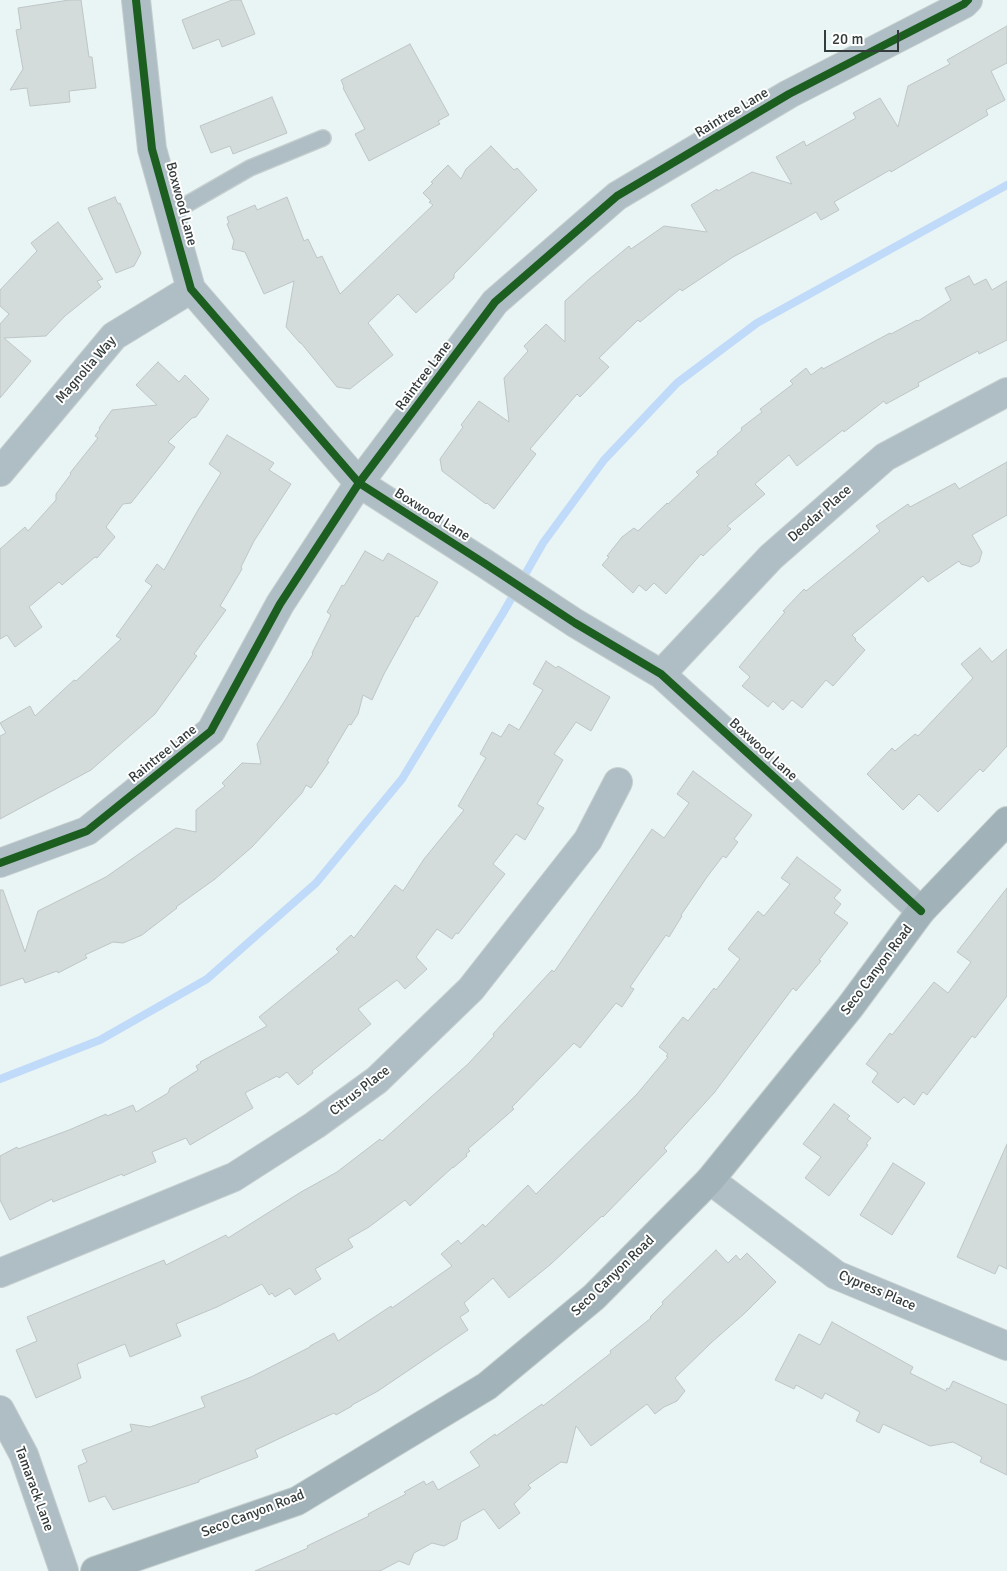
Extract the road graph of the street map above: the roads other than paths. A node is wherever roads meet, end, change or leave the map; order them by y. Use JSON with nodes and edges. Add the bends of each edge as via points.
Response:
{"nodes":[{"id":1,"x":136,"y":0,"type":"edge"},
{"id":2,"x":968,"y":0,"type":"edge"},
{"id":3,"x":323,"y":138,"type":"dead end"},
{"id":4,"x":170,"y":214,"type":"junction"},
{"id":5,"x":190,"y":289,"type":"junction"},
{"id":6,"x":1007,"y":392,"type":"edge"},
{"id":7,"x":0,"y":472,"type":"edge"},
{"id":8,"x":359,"y":484,"type":"junction"},
{"id":9,"x":661,"y":674,"type":"junction"},
{"id":10,"x":618,"y":782,"type":"dead end"},
{"id":11,"x":1007,"y":821,"type":"edge"},
{"id":12,"x":0,"y":863,"type":"edge"},
{"id":13,"x":921,"y":911,"type":"junction"},
{"id":14,"x":710,"y":1180,"type":"junction"},
{"id":15,"x":0,"y":1273,"type":"edge"},
{"id":16,"x":1007,"y":1346,"type":"edge"},
{"id":17,"x":0,"y":1410,"type":"edge"},
{"id":18,"x":64,"y":1571,"type":"edge"},
{"id":19,"x":95,"y":1571,"type":"edge"}],
"edges":[{"from":1,"to":4,"type":"street","name":"Boxwood Lane","via":[[152,149]]},
{"from":2,"to":8,"type":"street","name":"Raintree Lane","via":[[789,94],[617,196],[495,302]]},
{"from":3,"to":4,"type":"lane","via":[[250,168]]},
{"from":4,"to":5,"type":"street","name":"Boxwood Lane"},
{"from":5,"to":7,"type":"street","name":"Magnolia Way","via":[[114,336]]},
{"from":5,"to":8,"type":"street","name":"Boxwood Lane"},
{"from":6,"to":9,"type":"street","name":"Deodar Place","via":[[885,457],[771,557]]},
{"from":8,"to":9,"type":"street","name":"Boxwood Lane","via":[[575,623]]},
{"from":8,"to":12,"type":"street","name":"Raintree Lane","via":[[280,604],[211,731],[87,831]]},
{"from":9,"to":13,"type":"street","name":"Boxwood Lane"},
{"from":10,"to":15,"type":"street","name":"Citrus Place","via":[[588,840],[471,989],[377,1080],[234,1177]]},
{"from":11,"to":13,"type":"street","name":"Seco Canyon Road"},
{"from":13,"to":14,"type":"street","name":"Seco Canyon Road","via":[[850,1007]]},
{"from":14,"to":16,"type":"street","name":"Cypress Place","via":[[836,1275]]},
{"from":14,"to":19,"type":"street","name":"Seco Canyon Road","via":[[594,1297],[487,1386],[297,1500]]},
{"from":17,"to":18,"type":"street","name":"Tamarack Lane","via":[[24,1455]]}]}
